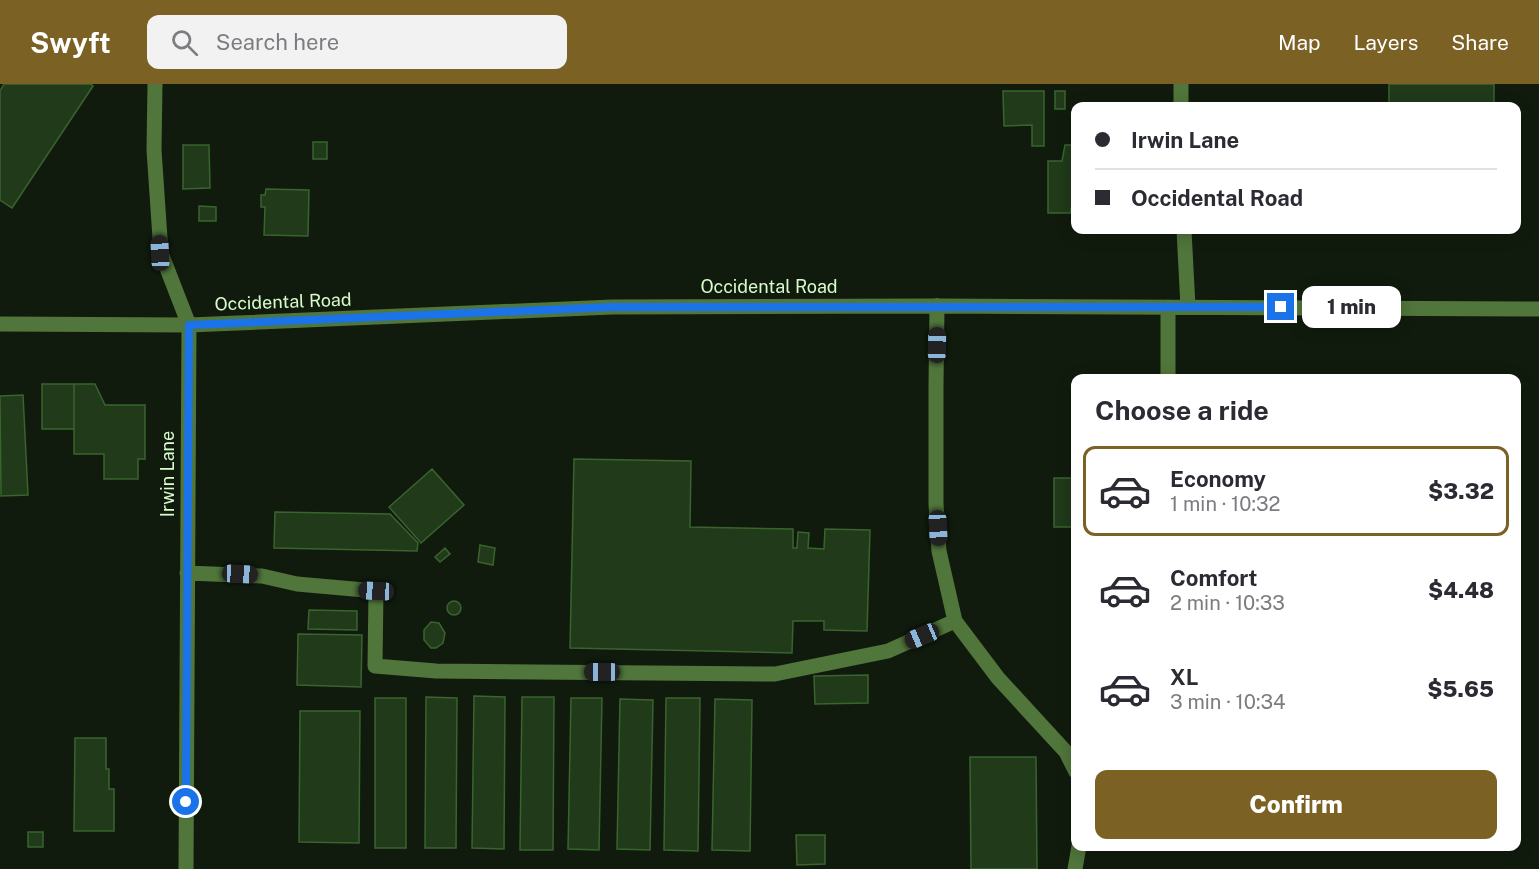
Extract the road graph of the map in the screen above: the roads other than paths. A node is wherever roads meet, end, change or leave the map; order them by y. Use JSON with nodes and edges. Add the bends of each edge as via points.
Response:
{"nodes":[{"id":1,"x":155,"y":84,"type":"edge"},
{"id":2,"x":1181,"y":84,"type":"edge"},
{"id":3,"x":1180,"y":102,"type":"edge"},
{"id":4,"x":1184,"y":234,"type":"edge"},
{"id":5,"x":938,"y":306,"type":"junction"},
{"id":6,"x":1168,"y":307,"type":"junction"},
{"id":7,"x":1188,"y":307,"type":"junction"},
{"id":8,"x":1539,"y":309,"type":"edge"},
{"id":9,"x":0,"y":324,"type":"edge"},
{"id":10,"x":189,"y":325,"type":"junction"},
{"id":11,"x":1168,"y":374,"type":"edge"},
{"id":12,"x":187,"y":573,"type":"junction"},
{"id":13,"x":955,"y":621,"type":"junction"},
{"id":14,"x":1071,"y":762,"type":"edge"},
{"id":15,"x":1078,"y":851,"type":"edge"},
{"id":16,"x":186,"y":869,"type":"edge"},
{"id":17,"x":1075,"y":869,"type":"edge"}],
"edges":[{"from":1,"to":10,"type":"street","name":"Irwin Lane","via":[[160,253]]},
{"from":2,"to":3,"type":"street"},
{"from":4,"to":7,"type":"street"},
{"from":5,"to":6,"type":"street","name":"Occidental Road"},
{"from":5,"to":10,"type":"street","name":"Occidental Road","via":[[612,307]]},
{"from":5,"to":13,"type":"street","via":[[939,551]]},
{"from":6,"to":7,"type":"street","name":"Occidental Road"},
{"from":6,"to":11,"type":"street"},
{"from":7,"to":8,"type":"street","name":"Occidental Road"},
{"from":9,"to":10,"type":"street","name":"Occidental Road"},
{"from":10,"to":12,"type":"street","name":"Irwin Lane"},
{"from":12,"to":13,"type":"street","via":[[262,576],[330,589],[376,591],[375,666],[426,670],[776,674],[888,651]]},
{"from":12,"to":16,"type":"street","name":"Irwin Lane"},
{"from":13,"to":14,"type":"street","via":[[998,678]]},
{"from":15,"to":17,"type":"street"}]}
